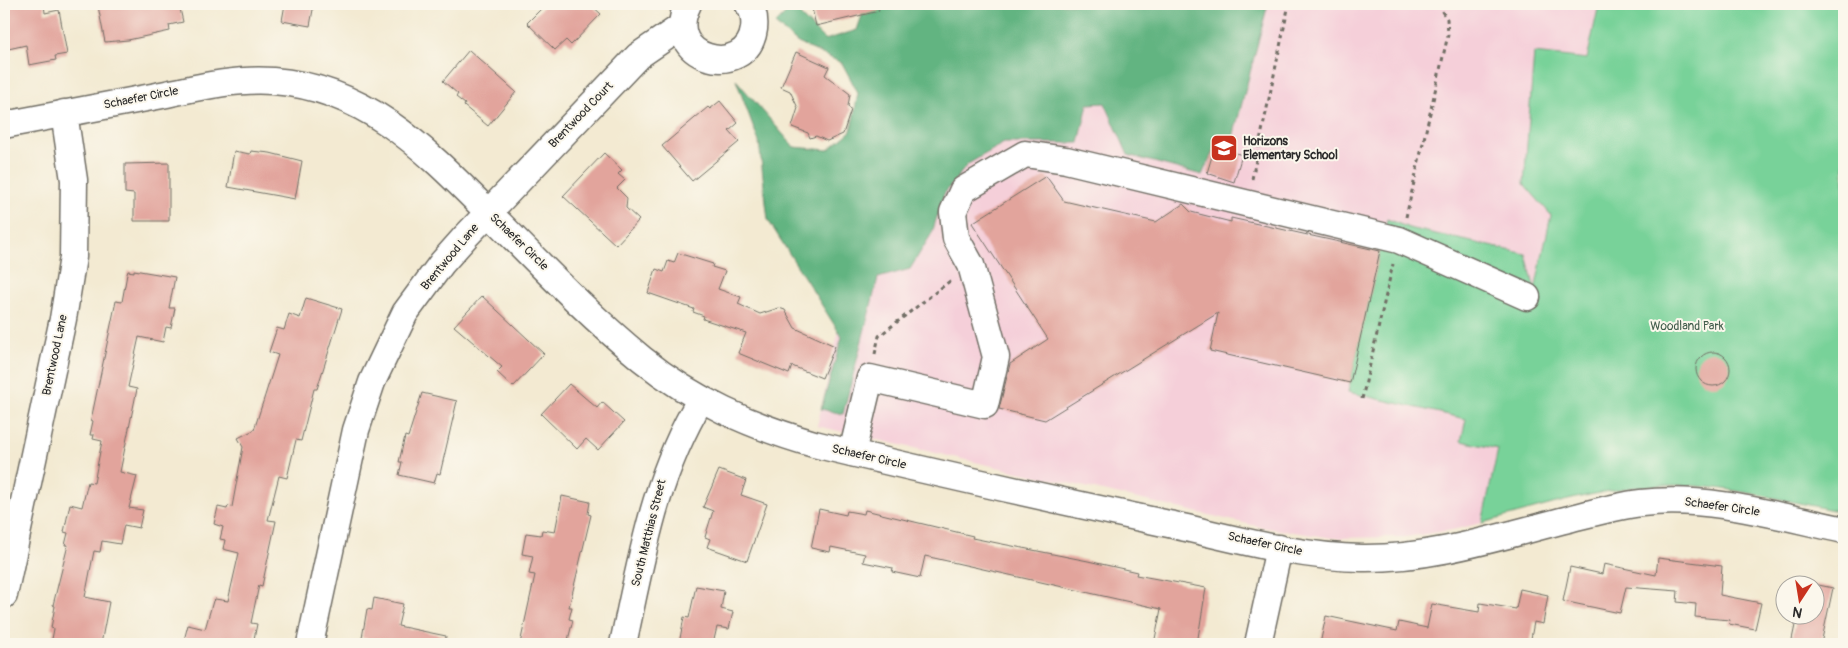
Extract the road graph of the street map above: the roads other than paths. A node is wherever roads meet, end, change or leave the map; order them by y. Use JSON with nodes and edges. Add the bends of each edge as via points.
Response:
{"nodes":[{"id":1,"x":748,"y":4,"type":"edge"},
{"id":2,"x":685,"y":15,"type":"edge"},
{"id":3,"x":64,"y":113,"type":"junction"},
{"id":4,"x":4,"y":125,"type":"edge"},
{"id":5,"x":488,"y":212,"type":"junction"},
{"id":6,"x":1527,"y":297,"type":"dead end"},
{"id":7,"x":701,"y":399,"type":"junction"},
{"id":8,"x":852,"y":453,"type":"junction"},
{"id":9,"x":1844,"y":530,"type":"edge"},
{"id":10,"x":1280,"y":548,"type":"junction"},
{"id":11,"x":4,"y":595,"type":"edge"},
{"id":12,"x":310,"y":644,"type":"edge"},
{"id":13,"x":623,"y":644,"type":"edge"},
{"id":14,"x":1258,"y":644,"type":"edge"}],
"edges":[{"from":1,"to":2,"type":"street","name":"Brentwood Court","via":[[755,20],[754,32],[746,47],[721,60],[699,54],[684,37]]},
{"from":2,"to":5,"type":"street","name":"Brentwood Court","via":[[638,56]]},
{"from":3,"to":4,"type":"street","name":"Schaefer Circle"},
{"from":3,"to":5,"type":"street","name":"Schaefer Circle","via":[[218,84],[272,81],[298,84],[375,113],[446,169]]},
{"from":3,"to":11,"type":"street","name":"Brentwood Lane","via":[[74,180],[73,257]]},
{"from":5,"to":7,"type":"street","name":"Schaefer Circle","via":[[619,339],[663,375]]},
{"from":5,"to":12,"type":"street","name":"Brentwood Lane","via":[[442,263],[404,313],[372,382],[356,430]]},
{"from":6,"to":8,"type":"street","via":[[1398,240],[1066,160],[1025,154],[963,190],[953,212],[956,238],[970,265],[996,357],[985,405],[870,378]]},
{"from":7,"to":8,"type":"street","name":"Schaefer Circle","via":[[763,428]]},
{"from":7,"to":13,"type":"street","name":"South Matthias Street","via":[[685,425],[658,491]]},
{"from":8,"to":10,"type":"street","name":"Schaefer Circle"},
{"from":9,"to":10,"type":"street","name":"Schaefer Circle","via":[[1733,506],[1674,501],[1607,509],[1452,549],[1396,557],[1334,557]]},
{"from":10,"to":14,"type":"street"}]}
